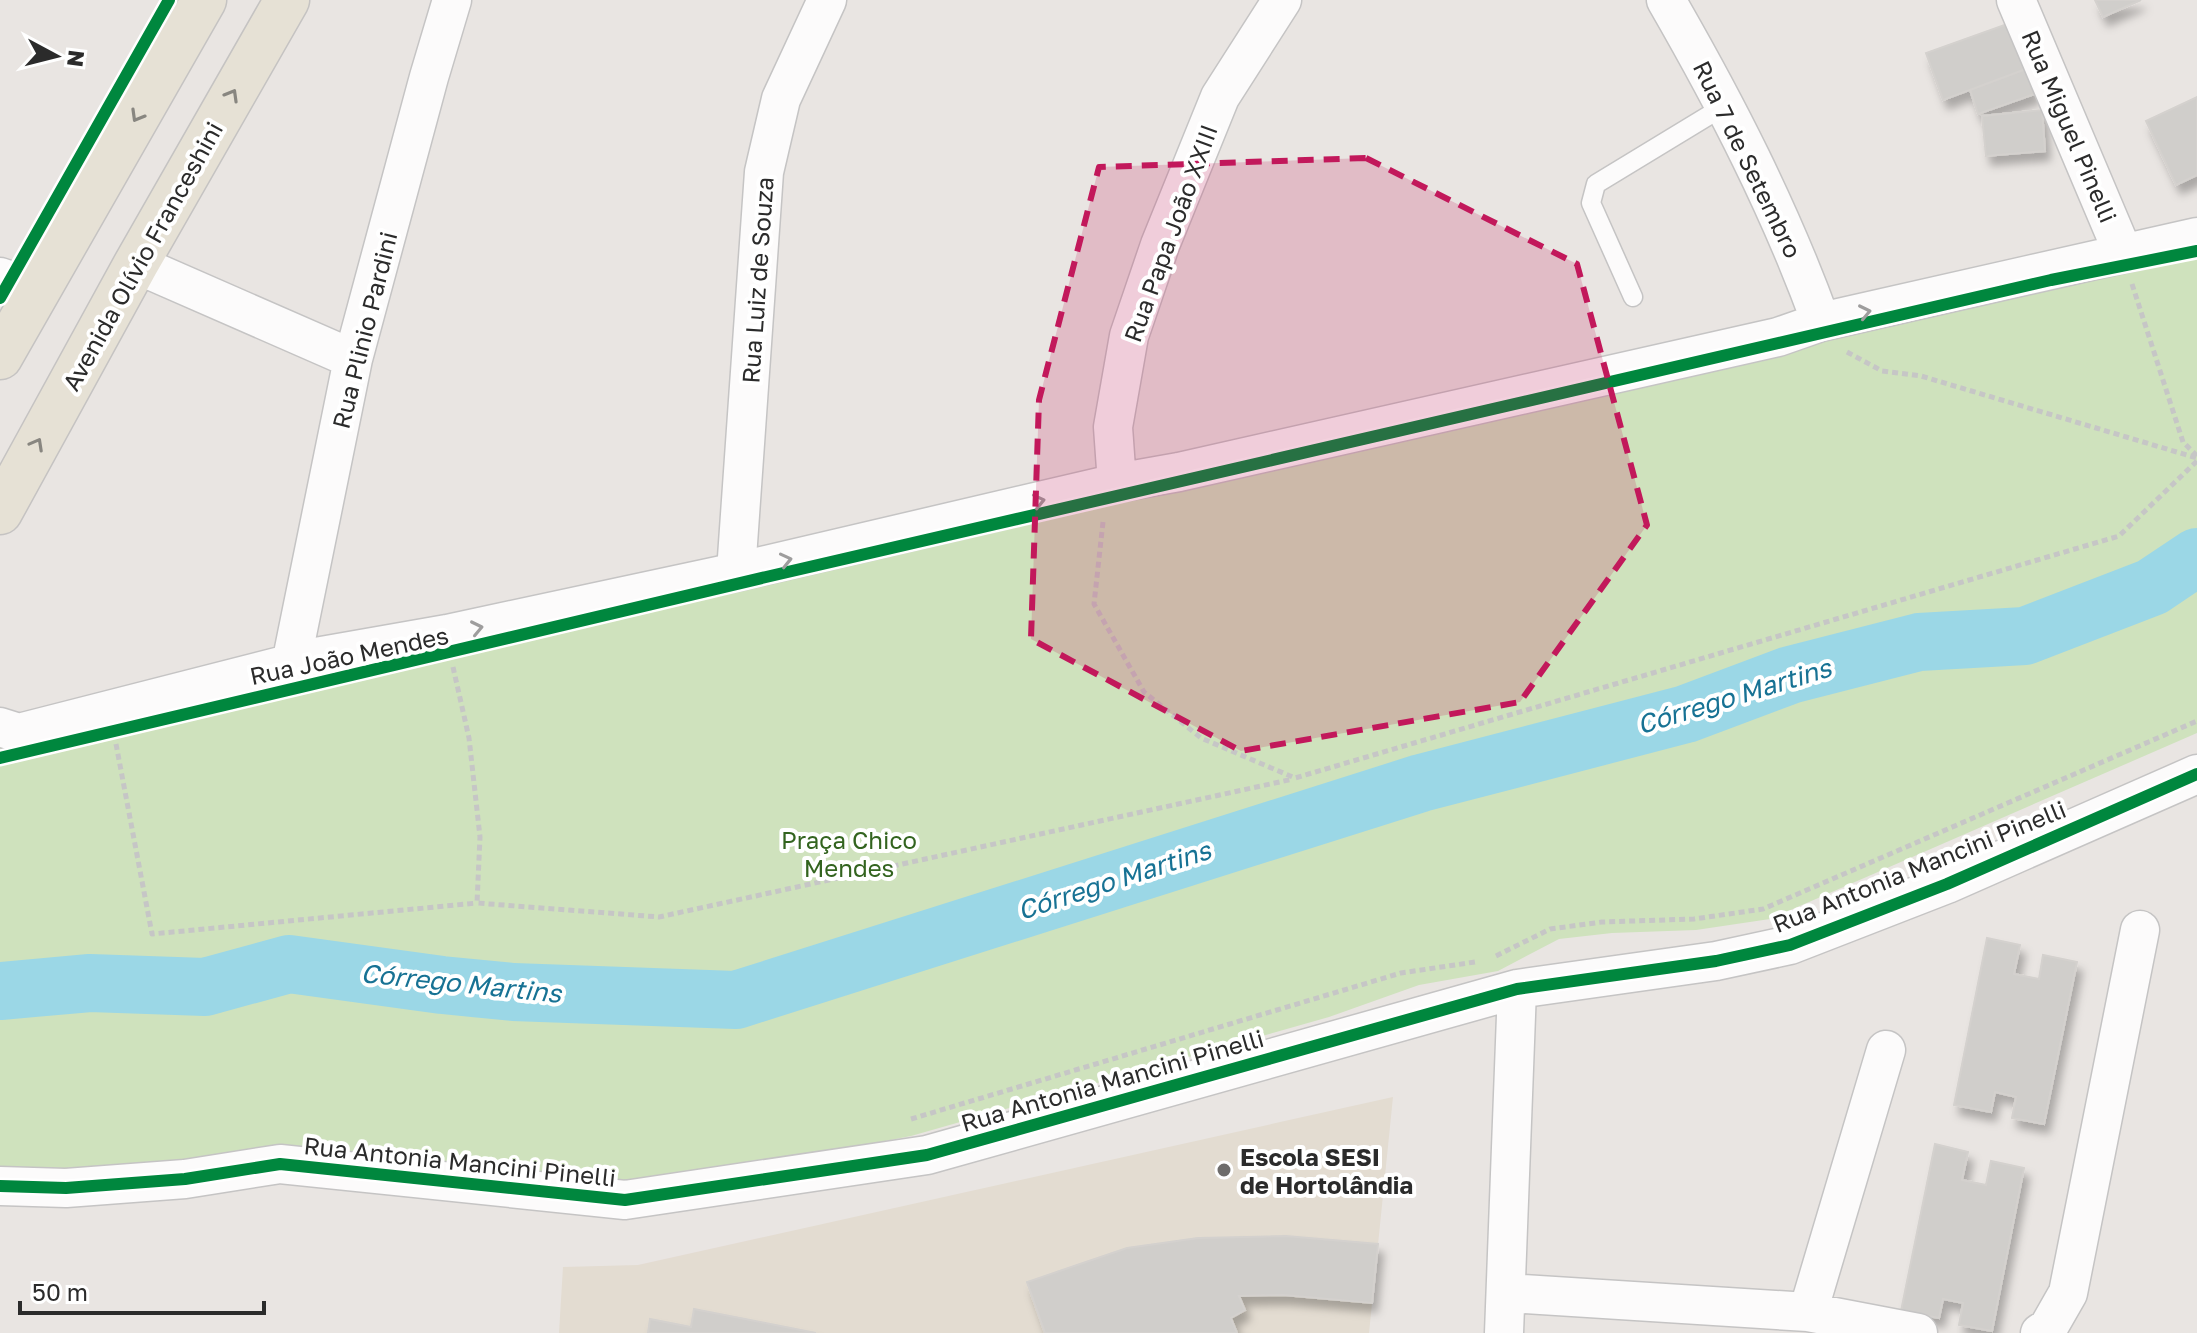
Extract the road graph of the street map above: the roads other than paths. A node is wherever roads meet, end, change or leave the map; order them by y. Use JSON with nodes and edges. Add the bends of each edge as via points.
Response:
{"nodes":[{"id":1,"x":204,"y":0,"type":"edge"},
{"id":2,"x":287,"y":0,"type":"edge"},
{"id":3,"x":452,"y":0,"type":"edge"},
{"id":4,"x":827,"y":0,"type":"edge"},
{"id":5,"x":1282,"y":0,"type":"edge"},
{"id":6,"x":1666,"y":0,"type":"edge"},
{"id":7,"x":2016,"y":0,"type":"edge"},
{"id":8,"x":1726,"y":105,"type":"junction"},
{"id":9,"x":2197,"y":237,"type":"edge"},
{"id":10,"x":2123,"y":253,"type":"junction"},
{"id":11,"x":136,"y":264,"type":"junction"},
{"id":12,"x":19,"y":284,"type":"edge"},
{"id":13,"x":1633,"y":297,"type":"dead end"},
{"id":14,"x":1821,"y":322,"type":"junction"},
{"id":15,"x":0,"y":357,"type":"edge"},
{"id":16,"x":353,"y":359,"type":"junction"},
{"id":17,"x":1117,"y":483,"type":"junction"},
{"id":18,"x":0,"y":512,"type":"edge"},
{"id":19,"x":736,"y":572,"type":"junction"},
{"id":20,"x":291,"y":664,"type":"junction"},
{"id":21,"x":0,"y":727,"type":"edge"},
{"id":22,"x":2197,"y":774,"type":"edge"},
{"id":23,"x":2140,"y":930,"type":"dead end"},
{"id":24,"x":1517,"y":989,"type":"junction"},
{"id":25,"x":1886,"y":1050,"type":"dead end"},
{"id":26,"x":0,"y":1186,"type":"edge"},
{"id":27,"x":1507,"y":1293,"type":"junction"},
{"id":28,"x":1808,"y":1312,"type":"junction"},
{"id":29,"x":1504,"y":1333,"type":"edge"},
{"id":30,"x":1918,"y":1333,"type":"edge"},
{"id":31,"x":2040,"y":1333,"type":"edge"}],
"edges":[{"from":1,"to":12,"type":"main road","one_way":true},
{"from":11,"to":2,"type":"main road","name":"Avenida Olívio Franceshini","one_way":true},
{"from":3,"to":16,"type":"street","name":"Rua Plinio Pardini"},
{"from":4,"to":19,"type":"street","name":"Rua Luiz de Souza","via":[[781,99],[764,172]]},
{"from":5,"to":17,"type":"street","name":"Rua Papa João XXIII","via":[[1220,97],[1154,260],[1129,336],[1113,427]]},
{"from":6,"to":8,"type":"street","name":"Rua 7 de Setembro"},
{"from":7,"to":10,"type":"street","name":"Rua Miguel Pinelli"},
{"from":8,"to":13,"type":"lane","via":[[1596,184],[1591,203]]},
{"from":8,"to":14,"type":"street","name":"Rua 7 de Setembro","via":[[1796,251]]},
{"from":9,"to":10,"type":"street","name":"Rua João Mendes"},
{"from":14,"to":10,"type":"street","name":"Rua João Mendes","one_way":true},
{"from":11,"to":16,"type":"street"},
{"from":18,"to":11,"type":"main road","name":"Avenida Olívio Franceshini","one_way":true},
{"from":12,"to":15,"type":"main road"},
{"from":14,"to":17,"type":"street","name":"Rua João Mendes","via":[[1747,344]]},
{"from":16,"to":20,"type":"street","name":"Rua Plinio Pardini"},
{"from":19,"to":17,"type":"street","name":"Rua João Mendes","one_way":true},
{"from":20,"to":19,"type":"street","name":"Rua João Mendes","one_way":true},
{"from":20,"to":21,"type":"street","name":"Rua João Mendes","via":[[19,733]]},
{"from":22,"to":24,"type":"street","name":"Rua Antonia Mancini Pinelli","via":[[1947,884],[1790,945],[1716,961]]},
{"from":23,"to":31,"type":"street","via":[[2068,1293]]},
{"from":24,"to":26,"type":"street","name":"Rua Antonia Mancini Pinelli","via":[[927,1155],[625,1200],[280,1164],[185,1179],[81,1187]]},
{"from":24,"to":27,"type":"street"},
{"from":25,"to":28,"type":"street"},
{"from":27,"to":28,"type":"street"},
{"from":27,"to":29,"type":"street"},
{"from":28,"to":30,"type":"street"}]}
